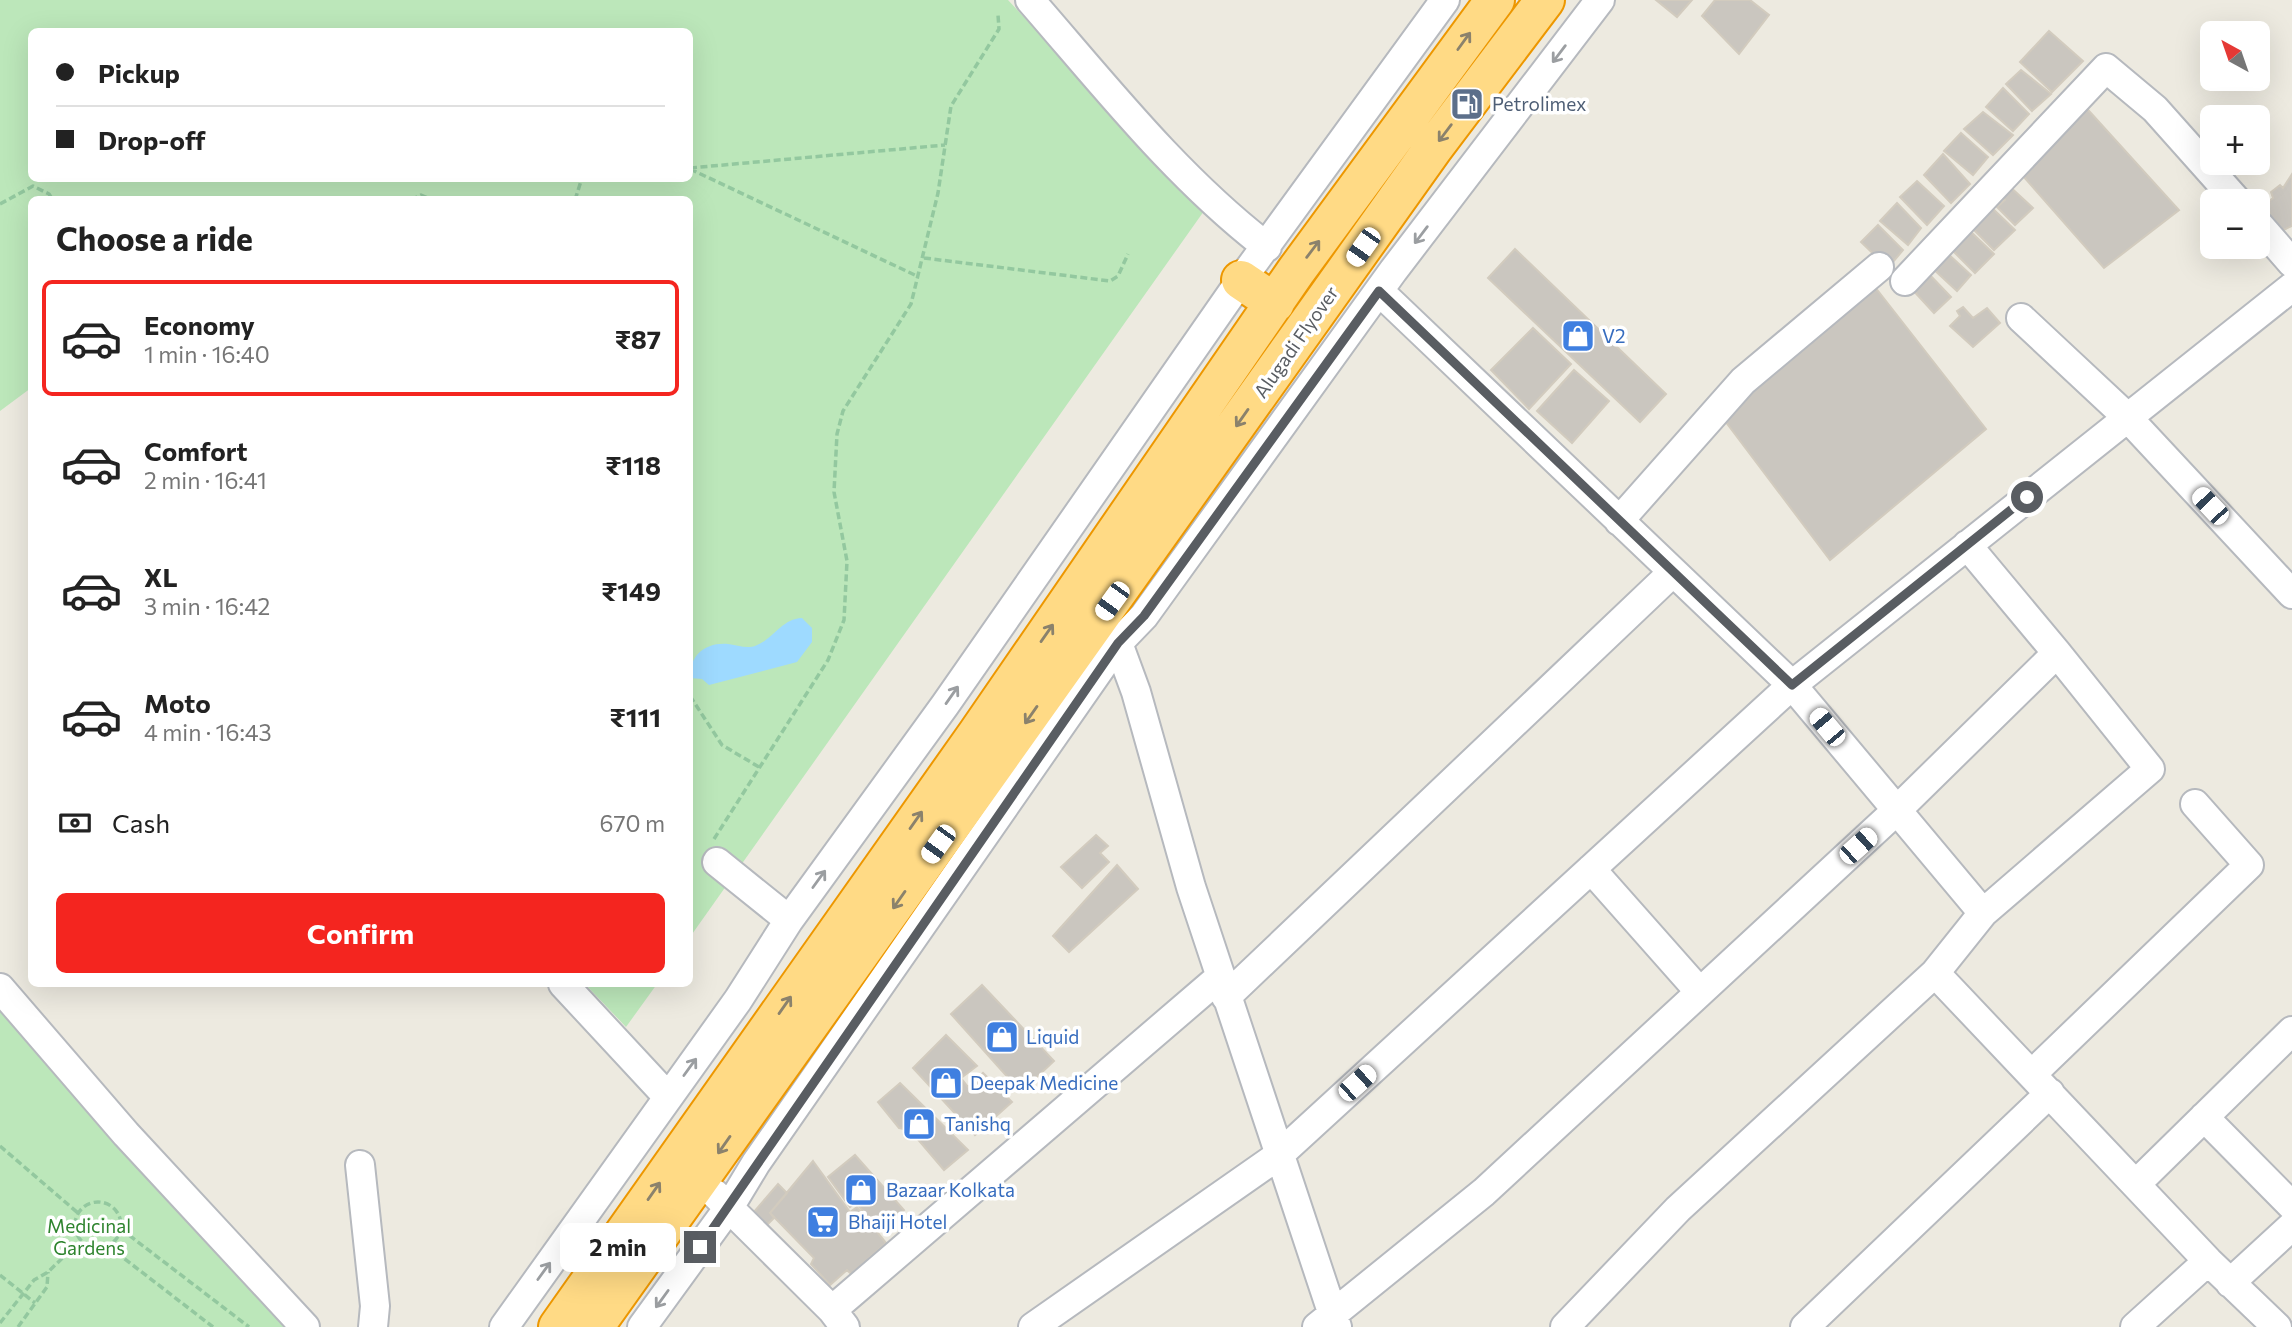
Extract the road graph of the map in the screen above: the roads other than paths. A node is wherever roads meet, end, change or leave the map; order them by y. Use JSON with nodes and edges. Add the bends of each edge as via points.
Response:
{"nodes":[{"id":1,"x":1030,"y":0,"type":"edge"},
{"id":2,"x":1445,"y":0,"type":"edge"},
{"id":3,"x":1495,"y":0,"type":"edge"},
{"id":4,"x":1545,"y":0,"type":"edge"},
{"id":5,"x":1600,"y":0,"type":"edge"},
{"id":6,"x":2226,"y":189,"type":"edge"},
{"id":7,"x":2270,"y":238,"type":"edge"},
{"id":8,"x":1267,"y":247,"type":"junction"},
{"id":9,"x":2292,"y":263,"type":"edge"},
{"id":10,"x":1879,"y":267,"type":"dead end"},
{"id":11,"x":1241,"y":279,"type":"junction"},
{"id":12,"x":1905,"y":281,"type":"dead end"},
{"id":13,"x":2292,"y":287,"type":"edge"},
{"id":14,"x":1379,"y":291,"type":"junction"},
{"id":15,"x":1275,"y":303,"type":"junction"},
{"id":16,"x":2021,"y":318,"type":"dead end"},
{"id":17,"x":2127,"y":417,"type":"junction"},
{"id":18,"x":1619,"y":521,"type":"junction"},
{"id":19,"x":1967,"y":545,"type":"junction"},
{"id":20,"x":1672,"y":573,"type":"junction"},
{"id":21,"x":2292,"y":594,"type":"edge"},
{"id":22,"x":1108,"y":631,"type":"junction"},
{"id":23,"x":2057,"y":653,"type":"junction"},
{"id":24,"x":1792,"y":685,"type":"junction"},
{"id":25,"x":2195,"y":804,"type":"dead end"},
{"id":26,"x":1896,"y":811,"type":"junction"},
{"id":27,"x":717,"y":862,"type":"road end"},
{"id":28,"x":1591,"y":869,"type":"junction"},
{"id":29,"x":1983,"y":913,"type":"junction"},
{"id":30,"x":789,"y":920,"type":"junction"},
{"id":31,"x":1935,"y":973,"type":"junction"},
{"id":32,"x":566,"y":987,"type":"edge"},
{"id":33,"x":1223,"y":987,"type":"junction"},
{"id":34,"x":0,"y":988,"type":"edge"},
{"id":35,"x":1699,"y":991,"type":"junction"},
{"id":36,"x":2292,"y":1031,"type":"edge"},
{"id":37,"x":2041,"y":1084,"type":"junction"},
{"id":38,"x":668,"y":1097,"type":"junction"},
{"id":39,"x":2204,"y":1117,"type":"junction"},
{"id":40,"x":1279,"y":1155,"type":"junction"},
{"id":41,"x":360,"y":1165,"type":"dead end"},
{"id":42,"x":698,"y":1181,"type":"junction"},
{"id":43,"x":2136,"y":1184,"type":"junction"},
{"id":44,"x":730,"y":1206,"type":"junction"},
{"id":45,"x":2292,"y":1206,"type":"edge"},
{"id":46,"x":2292,"y":1226,"type":"edge"},
{"id":47,"x":2208,"y":1261,"type":"junction"},
{"id":48,"x":2230,"y":1283,"type":"junction"},
{"id":49,"x":839,"y":1319,"type":"edge"},
{"id":50,"x":1329,"y":1323,"type":"edge"},
{"id":51,"x":305,"y":1327,"type":"edge"},
{"id":52,"x":373,"y":1327,"type":"edge"},
{"id":53,"x":504,"y":1327,"type":"edge"},
{"id":54,"x":558,"y":1327,"type":"edge"},
{"id":55,"x":594,"y":1327,"type":"edge"},
{"id":56,"x":642,"y":1327,"type":"edge"},
{"id":57,"x":1033,"y":1327,"type":"edge"},
{"id":58,"x":1565,"y":1327,"type":"edge"},
{"id":59,"x":1805,"y":1327,"type":"edge"},
{"id":60,"x":2134,"y":1327,"type":"edge"},
{"id":61,"x":2277,"y":1327,"type":"edge"}],
"edges":[{"from":1,"to":8,"type":"street","via":[[1156,145],[1219,210]]},
{"from":2,"to":8,"type":"street"},
{"from":15,"to":3,"type":"highway","name":"Alugadi Flyover","one_way":true},
{"from":4,"to":22,"type":"highway","name":"Alugadi Flyover","one_way":true,"via":[[1434,147],[1125,582]]},
{"from":5,"to":14,"type":"street","one_way":true},
{"from":6,"to":12,"type":"street","via":[[2155,109],[2106,68]]},
{"from":7,"to":9,"type":"street"},
{"from":8,"to":11,"type":"street"},
{"from":10,"to":18,"type":"street","via":[[1743,381]]},
{"from":11,"to":15,"type":"highway"},
{"from":30,"to":11,"type":"street","one_way":true,"via":[[945,705]]},
{"from":13,"to":17,"type":"street"},
{"from":14,"to":18,"type":"street"},
{"from":14,"to":22,"type":"street","via":[[1144,616]]},
{"from":54,"to":15,"type":"highway","name":"Alugadi Flyover","one_way":true},
{"from":16,"to":17,"type":"street"},
{"from":17,"to":19,"type":"street"},
{"from":17,"to":21,"type":"street"},
{"from":18,"to":20,"type":"street"},
{"from":19,"to":23,"type":"street"},
{"from":19,"to":24,"type":"street"},
{"from":20,"to":24,"type":"street"},
{"from":20,"to":33,"type":"street"},
{"from":22,"to":33,"type":"street","via":[[1136,692]]},
{"from":22,"to":42,"type":"highway","name":"Alugadi Flyover","one_way":true},
{"from":22,"to":44,"type":"street"},
{"from":23,"to":26,"type":"street"},
{"from":23,"to":29,"type":"street","via":[[2150,769]]},
{"from":24,"to":26,"type":"street"},
{"from":24,"to":28,"type":"street"},
{"from":25,"to":37,"type":"street","via":[[2249,865]]},
{"from":26,"to":29,"type":"street"},
{"from":26,"to":35,"type":"street"},
{"from":27,"to":30,"type":"street"},
{"from":28,"to":35,"type":"street"},
{"from":28,"to":40,"type":"street"},
{"from":29,"to":31,"type":"street"},
{"from":38,"to":30,"type":"street","one_way":true},
{"from":31,"to":37,"type":"street"},
{"from":31,"to":58,"type":"street","via":[[1678,1209]]},
{"from":32,"to":38,"type":"street"},
{"from":33,"to":40,"type":"street"},
{"from":33,"to":49,"type":"street"},
{"from":34,"to":51,"type":"street","via":[[126,1134]]},
{"from":35,"to":50,"type":"street","via":[[1484,1192]]},
{"from":36,"to":39,"type":"street"},
{"from":37,"to":43,"type":"street"},
{"from":37,"to":59,"type":"street"},
{"from":53,"to":38,"type":"street","one_way":true},
{"from":39,"to":43,"type":"street"},
{"from":39,"to":45,"type":"street"},
{"from":40,"to":50,"type":"street"},
{"from":40,"to":57,"type":"street"},
{"from":41,"to":52,"type":"street","via":[[375,1306]]},
{"from":42,"to":44,"type":"street"},
{"from":42,"to":55,"type":"highway","name":"Alugadi Flyover"},
{"from":43,"to":47,"type":"street"},
{"from":44,"to":49,"type":"street"},
{"from":44,"to":56,"type":"street","one_way":true},
{"from":46,"to":48,"type":"street"},
{"from":47,"to":48,"type":"street"},
{"from":47,"to":60,"type":"street"},
{"from":48,"to":61,"type":"street"}]}
